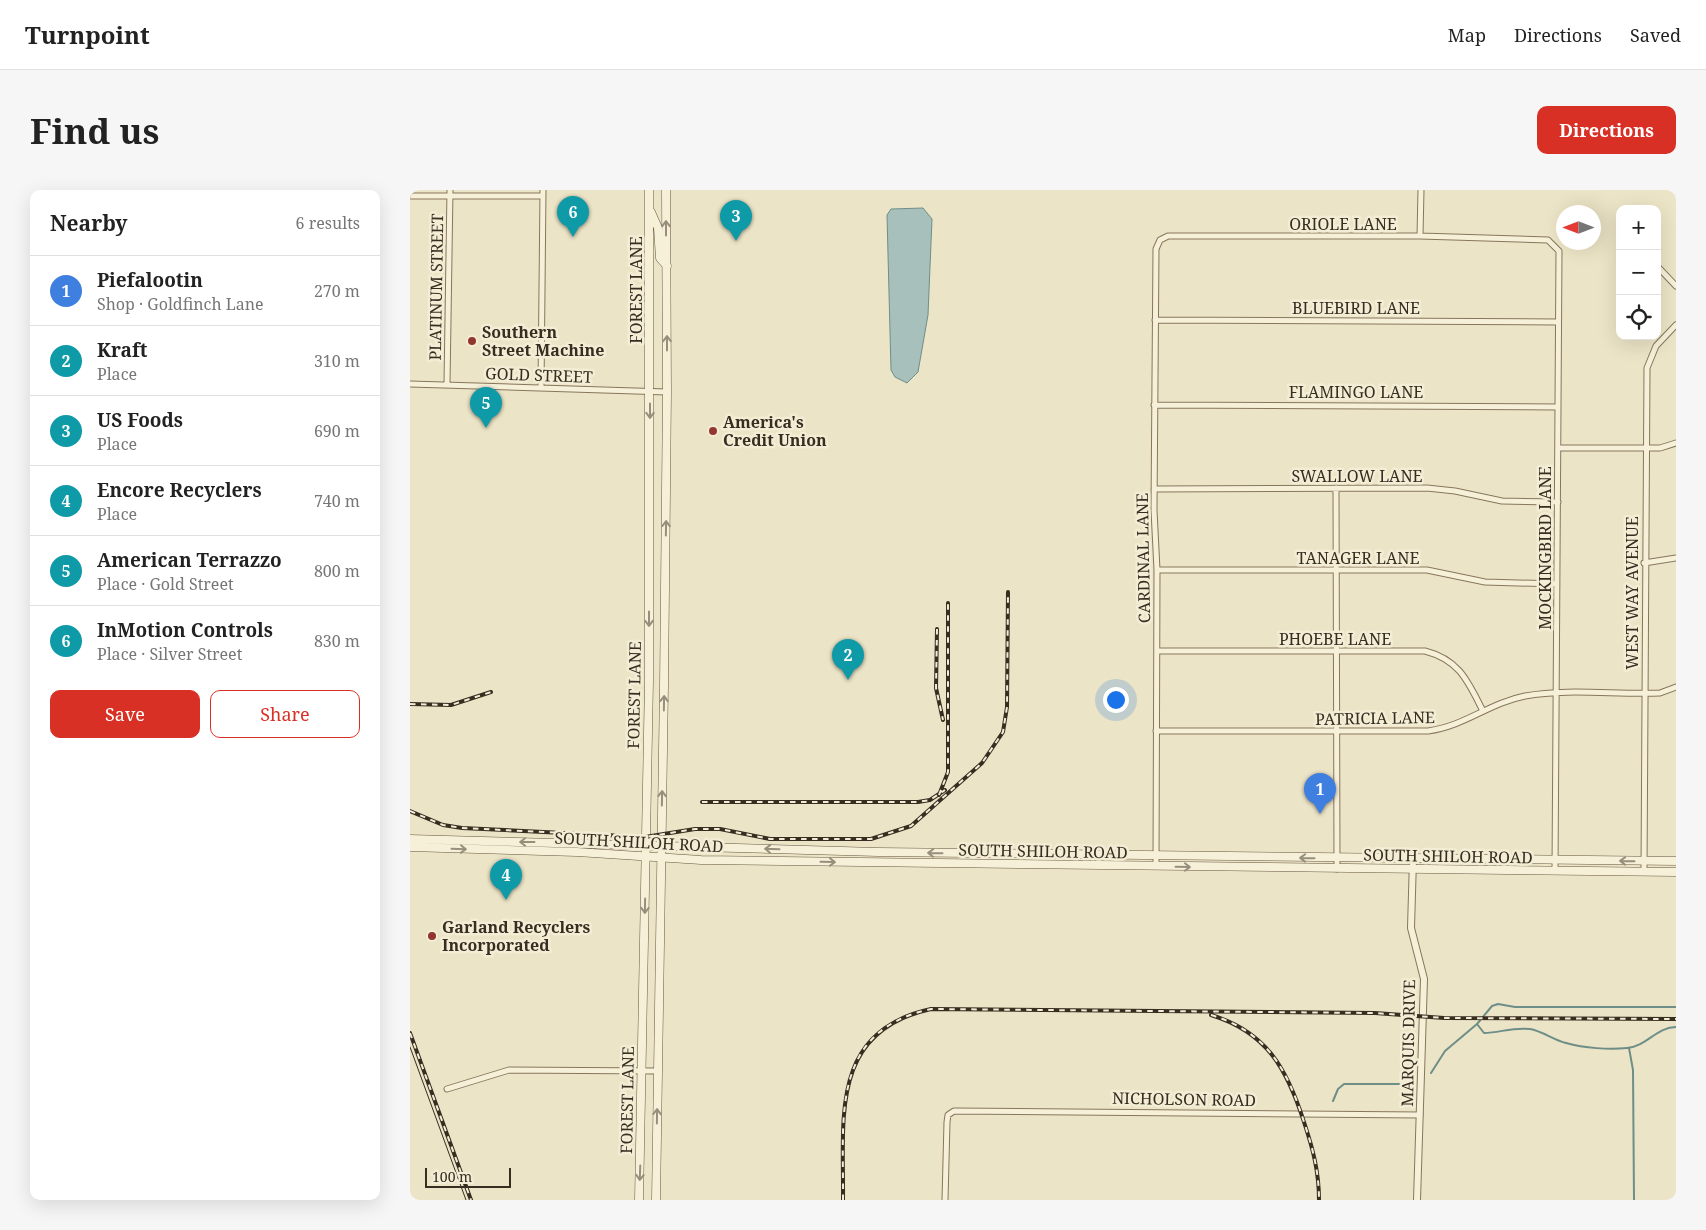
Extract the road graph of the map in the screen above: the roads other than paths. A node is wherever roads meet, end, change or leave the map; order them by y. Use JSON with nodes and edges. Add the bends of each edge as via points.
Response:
{"nodes":[{"id":1,"x":649,"y":190,"type":"edge"},
{"id":2,"x":666,"y":190,"type":"edge"},
{"id":3,"x":1421,"y":190,"type":"edge"},
{"id":4,"x":449,"y":193,"type":"edge"},
{"id":5,"x":543,"y":193,"type":"edge"},
{"id":6,"x":410,"y":196,"type":"edge"},
{"id":7,"x":649,"y":208,"type":"junction"},
{"id":8,"x":1420,"y":236,"type":"junction"},
{"id":9,"x":1537,"y":239,"type":"joint"},
{"id":10,"x":1156,"y":249,"type":"joint"},
{"id":11,"x":667,"y":266,"type":"junction"},
{"id":12,"x":1661,"y":270,"type":"edge"},
{"id":13,"x":1676,"y":286,"type":"edge"},
{"id":14,"x":1155,"y":320,"type":"junction"},
{"id":15,"x":1558,"y":322,"type":"junction"},
{"id":16,"x":1676,"y":324,"type":"edge"},
{"id":17,"x":410,"y":384,"type":"edge"},
{"id":18,"x":447,"y":384,"type":"junction"},
{"id":19,"x":541,"y":388,"type":"junction"},
{"id":20,"x":651,"y":392,"type":"junction"},
{"id":21,"x":667,"y":392,"type":"junction"},
{"id":22,"x":1154,"y":405,"type":"junction"},
{"id":23,"x":1557,"y":407,"type":"junction"},
{"id":24,"x":1676,"y":443,"type":"edge"},
{"id":25,"x":1558,"y":448,"type":"junction"},
{"id":26,"x":1645,"y":448,"type":"junction"},
{"id":27,"x":1336,"y":488,"type":"junction"},
{"id":28,"x":1154,"y":489,"type":"junction"},
{"id":29,"x":1558,"y":502,"type":"junction"},
{"id":30,"x":1676,"y":558,"type":"edge"},
{"id":31,"x":1644,"y":563,"type":"junction"},
{"id":32,"x":1157,"y":570,"type":"junction"},
{"id":33,"x":1337,"y":570,"type":"junction"},
{"id":34,"x":1557,"y":584,"type":"junction"},
{"id":35,"x":1157,"y":651,"type":"junction"},
{"id":36,"x":1336,"y":651,"type":"junction"},
{"id":37,"x":1676,"y":687,"type":"edge"},
{"id":38,"x":1557,"y":693,"type":"junction"},
{"id":39,"x":1645,"y":694,"type":"junction"},
{"id":40,"x":1484,"y":712,"type":"junction"},
{"id":41,"x":1156,"y":731,"type":"junction"},
{"id":42,"x":1336,"y":732,"type":"junction"},
{"id":43,"x":410,"y":839,"type":"edge"},
{"id":44,"x":645,"y":845,"type":"junction"},
{"id":45,"x":662,"y":846,"type":"junction"},
{"id":46,"x":410,"y":847,"type":"edge"},
{"id":47,"x":646,"y":857,"type":"junction"},
{"id":48,"x":1156,"y":857,"type":"junction"},
{"id":49,"x":662,"y":858,"type":"junction"},
{"id":50,"x":1337,"y":858,"type":"junction"},
{"id":51,"x":1413,"y":858,"type":"junction"},
{"id":52,"x":1556,"y":860,"type":"junction"},
{"id":53,"x":1644,"y":861,"type":"junction"},
{"id":54,"x":1676,"y":861,"type":"edge"},
{"id":55,"x":1156,"y":866,"type":"junction"},
{"id":56,"x":1337,"y":869,"type":"junction"},
{"id":57,"x":1413,"y":870,"type":"junction"},
{"id":58,"x":1555,"y":871,"type":"junction"},
{"id":59,"x":1644,"y":872,"type":"junction"},
{"id":60,"x":1676,"y":872,"type":"edge"},
{"id":61,"x":641,"y":1071,"type":"junction"},
{"id":62,"x":657,"y":1071,"type":"junction"},
{"id":63,"x":447,"y":1089,"type":"dead end"},
{"id":64,"x":1420,"y":1115,"type":"junction"},
{"id":65,"x":640,"y":1156,"type":"junction"},
{"id":66,"x":656,"y":1156,"type":"junction"},
{"id":67,"x":639,"y":1200,"type":"edge"},
{"id":68,"x":656,"y":1200,"type":"edge"},
{"id":69,"x":944,"y":1200,"type":"edge"},
{"id":70,"x":1417,"y":1200,"type":"edge"}],
"edges":[{"from":1,"to":7,"type":"main road","name":"FOREST LANE"},
{"from":11,"to":2,"type":"main road","name":"FOREST LANE","one_way":true},
{"from":3,"to":8,"type":"street"},
{"from":4,"to":5,"type":"street"},
{"from":4,"to":6,"type":"street"},
{"from":4,"to":18,"type":"street","name":"PLATINUM STREET"},
{"from":5,"to":19,"type":"street"},
{"from":7,"to":11,"type":"main road","via":[[658,228],[660,258]]},
{"from":7,"to":20,"type":"main road","name":"FOREST LANE"},
{"from":8,"to":9,"type":"street","name":"ORIOLE LANE"},
{"from":8,"to":10,"type":"street","name":"ORIOLE LANE","via":[[1168,236],[1160,240]]},
{"from":9,"to":15,"type":"street","name":"MOCKINGBIRD LANE","via":[[1548,240],[1559,251]]},
{"from":10,"to":14,"type":"street","name":"CARDINAL LANE"},
{"from":21,"to":11,"type":"main road","name":"FOREST LANE","one_way":true},
{"from":12,"to":13,"type":"street"},
{"from":14,"to":15,"type":"street","name":"BLUEBIRD LANE"},
{"from":14,"to":22,"type":"street","name":"CARDINAL LANE"},
{"from":15,"to":23,"type":"street","name":"MOCKINGBIRD LANE"},
{"from":16,"to":26,"type":"street","name":"WEST WAY AVENUE","via":[[1656,346],[1646,368]]},
{"from":17,"to":18,"type":"street","name":"GOLD STREET"},
{"from":18,"to":19,"type":"street","name":"GOLD STREET"},
{"from":19,"to":20,"type":"street","name":"GOLD STREET"},
{"from":20,"to":21,"type":"street","name":"GOLD STREET"},
{"from":20,"to":44,"type":"main road","name":"FOREST LANE","one_way":true},
{"from":45,"to":21,"type":"main road","name":"FOREST LANE","one_way":true},
{"from":22,"to":23,"type":"street","name":"FLAMINGO LANE"},
{"from":22,"to":28,"type":"street","name":"CARDINAL LANE"},
{"from":23,"to":25,"type":"street","name":"MOCKINGBIRD LANE"},
{"from":24,"to":26,"type":"street"},
{"from":25,"to":26,"type":"street"},
{"from":25,"to":29,"type":"street","name":"MOCKINGBIRD LANE"},
{"from":26,"to":31,"type":"street","name":"WEST WAY AVENUE"},
{"from":27,"to":28,"type":"street","name":"SWALLOW LANE"},
{"from":27,"to":29,"type":"street","name":"SWALLOW LANE","via":[[1427,488],[1502,501]]},
{"from":27,"to":33,"type":"street"},
{"from":28,"to":32,"type":"street","name":"CARDINAL LANE"},
{"from":29,"to":34,"type":"street","name":"MOCKINGBIRD LANE"},
{"from":30,"to":31,"type":"street"},
{"from":31,"to":39,"type":"street","name":"WEST WAY AVENUE"},
{"from":32,"to":33,"type":"street","name":"TANAGER LANE"},
{"from":32,"to":35,"type":"street","name":"CARDINAL LANE"},
{"from":33,"to":34,"type":"street","name":"TANAGER LANE","via":[[1427,570],[1485,582]]},
{"from":33,"to":36,"type":"street"},
{"from":34,"to":38,"type":"street","name":"MOCKINGBIRD LANE"},
{"from":35,"to":36,"type":"street","name":"PHOEBE LANE"},
{"from":35,"to":41,"type":"street","name":"CARDINAL LANE"},
{"from":36,"to":40,"type":"street","name":"PHOEBE LANE","via":[[1425,651],[1437,654],[1457,667]]},
{"from":36,"to":42,"type":"street"},
{"from":37,"to":39,"type":"street","name":"PATRICIA LANE"},
{"from":38,"to":39,"type":"street","name":"PATRICIA LANE"},
{"from":38,"to":40,"type":"street","name":"PATRICIA LANE","via":[[1514,699]]},
{"from":38,"to":52,"type":"street","name":"MOCKINGBIRD LANE"},
{"from":39,"to":53,"type":"street","name":"WEST WAY AVENUE"},
{"from":40,"to":42,"type":"street","name":"PATRICIA LANE","via":[[1447,729],[1428,732]]},
{"from":41,"to":42,"type":"street","name":"PATRICIA LANE"},
{"from":41,"to":48,"type":"street","name":"CARDINAL LANE"},
{"from":42,"to":50,"type":"street"},
{"from":44,"to":43,"type":"main road","name":"SOUTH SHILOH ROAD","one_way":true},
{"from":44,"to":45,"type":"main road","name":"SOUTH SHILOH ROAD"},
{"from":44,"to":47,"type":"main road","name":"FOREST LANE"},
{"from":48,"to":45,"type":"main road","name":"SOUTH SHILOH ROAD","one_way":true},
{"from":45,"to":49,"type":"main road","name":"FOREST LANE"},
{"from":46,"to":47,"type":"main road","name":"SOUTH SHILOH ROAD","one_way":true},
{"from":47,"to":49,"type":"main road","name":"SOUTH SHILOH ROAD"},
{"from":47,"to":61,"type":"main road","name":"FOREST LANE","one_way":true},
{"from":50,"to":48,"type":"main road","name":"SOUTH SHILOH ROAD","one_way":true},
{"from":48,"to":55,"type":"street","name":"CARDINAL LANE"},
{"from":49,"to":55,"type":"main road","name":"SOUTH SHILOH ROAD","one_way":true},
{"from":49,"to":62,"type":"main road","name":"FOREST LANE"},
{"from":50,"to":51,"type":"main road","name":"SOUTH SHILOH ROAD"},
{"from":50,"to":56,"type":"street"},
{"from":51,"to":52,"type":"main road","name":"SOUTH SHILOH ROAD"},
{"from":51,"to":57,"type":"street","name":"MARQUIS DRIVE"},
{"from":53,"to":52,"type":"main road","name":"SOUTH SHILOH ROAD","one_way":true},
{"from":52,"to":58,"type":"street","name":"MOCKINGBIRD LANE"},
{"from":53,"to":54,"type":"main road","name":"SOUTH SHILOH ROAD"},
{"from":53,"to":59,"type":"street","name":"WEST WAY AVENUE"},
{"from":55,"to":56,"type":"main road","name":"SOUTH SHILOH ROAD","one_way":true},
{"from":56,"to":57,"type":"main road","name":"SOUTH SHILOH ROAD"},
{"from":57,"to":58,"type":"main road","name":"SOUTH SHILOH ROAD"},
{"from":57,"to":64,"type":"street","name":"MARQUIS DRIVE","via":[[1412,928],[1424,978]]},
{"from":58,"to":59,"type":"main road","name":"SOUTH SHILOH ROAD"},
{"from":59,"to":60,"type":"main road","name":"SOUTH SHILOH ROAD"},
{"from":61,"to":62,"type":"street"},
{"from":61,"to":63,"type":"street","via":[[508,1070]]},
{"from":61,"to":65,"type":"main road","name":"FOREST LANE"},
{"from":66,"to":62,"type":"main road","name":"FOREST LANE","one_way":true},
{"from":64,"to":69,"type":"street","name":"NICHOLSON ROAD","via":[[954,1110],[948,1115]]},
{"from":64,"to":70,"type":"street","name":"MARQUIS DRIVE"},
{"from":65,"to":66,"type":"main road"},
{"from":65,"to":67,"type":"main road","name":"FOREST LANE","one_way":true},
{"from":66,"to":68,"type":"main road","name":"FOREST LANE"}]}
